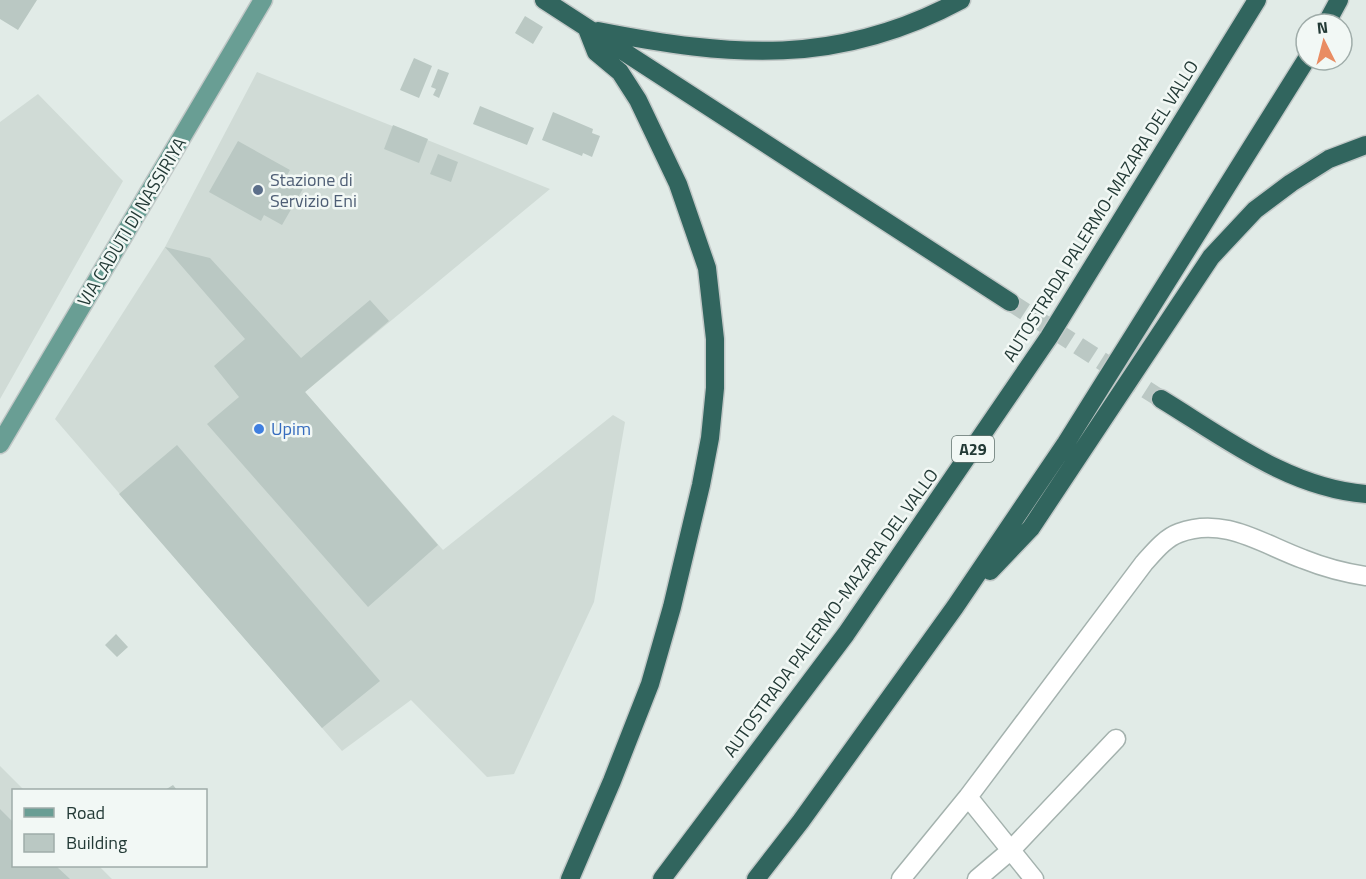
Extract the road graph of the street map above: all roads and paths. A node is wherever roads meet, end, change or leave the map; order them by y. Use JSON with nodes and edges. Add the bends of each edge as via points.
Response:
{"nodes":[{"id":1,"x":263,"y":0,"type":"edge"},
{"id":2,"x":544,"y":0,"type":"edge"},
{"id":3,"x":962,"y":0,"type":"edge"},
{"id":4,"x":1257,"y":0,"type":"edge"},
{"id":5,"x":587,"y":29,"type":"junction"},
{"id":6,"x":1298,"y":72,"type":"edge"},
{"id":7,"x":1366,"y":145,"type":"edge"},
{"id":8,"x":1010,"y":302,"type":"tunnel mouth"},
{"id":9,"x":1161,"y":399,"type":"tunnel mouth"},
{"id":10,"x":0,"y":444,"type":"edge"},
{"id":11,"x":1366,"y":494,"type":"edge"},
{"id":12,"x":1366,"y":576,"type":"edge"},
{"id":13,"x":955,"y":607,"type":"junction"},
{"id":14,"x":1116,"y":739,"type":"dead end"},
{"id":15,"x":968,"y":797,"type":"junction"},
{"id":16,"x":1010,"y":851,"type":"junction"},
{"id":17,"x":570,"y":879,"type":"edge"},
{"id":18,"x":662,"y":879,"type":"edge"},
{"id":19,"x":756,"y":879,"type":"edge"},
{"id":20,"x":901,"y":879,"type":"edge"},
{"id":21,"x":978,"y":879,"type":"edge"},
{"id":22,"x":1034,"y":879,"type":"edge"}],
"edges":[{"from":1,"to":10,"type":"main road","name":"VIA CADUTI DI NASSIRIYA"},
{"from":2,"to":5,"type":"highway"},
{"from":3,"to":5,"type":"highway","via":[[895,29],[848,43],[790,51],[705,49]]},
{"from":4,"to":18,"type":"highway","name":"AUTOSTRADA PALERMO-MAZARA DEL VALLO","number":"A29","via":[[1049,337],[846,634]]},
{"from":5,"to":8,"type":"highway"},
{"from":5,"to":17,"type":"highway","via":[[596,52],[620,72],[638,100],[689,214],[707,268],[715,339],[715,388],[701,485],[650,684]]},
{"from":6,"to":13,"type":"highway","via":[[1078,423]]},
{"from":7,"to":13,"type":"highway","via":[[1329,159],[1291,183],[1254,210],[1211,257],[1031,528]]},
{"from":9,"to":11,"type":"highway","via":[[1270,466],[1314,483]]},
{"from":12,"to":15,"type":"street","via":[[1304,560],[1222,527],[1178,533],[1162,544],[1137,572]]},
{"from":13,"to":19,"type":"highway"},
{"from":14,"to":16,"type":"street"},
{"from":15,"to":16,"type":"street"},
{"from":15,"to":20,"type":"street"},
{"from":16,"to":21,"type":"street"},
{"from":16,"to":22,"type":"street"}]}
